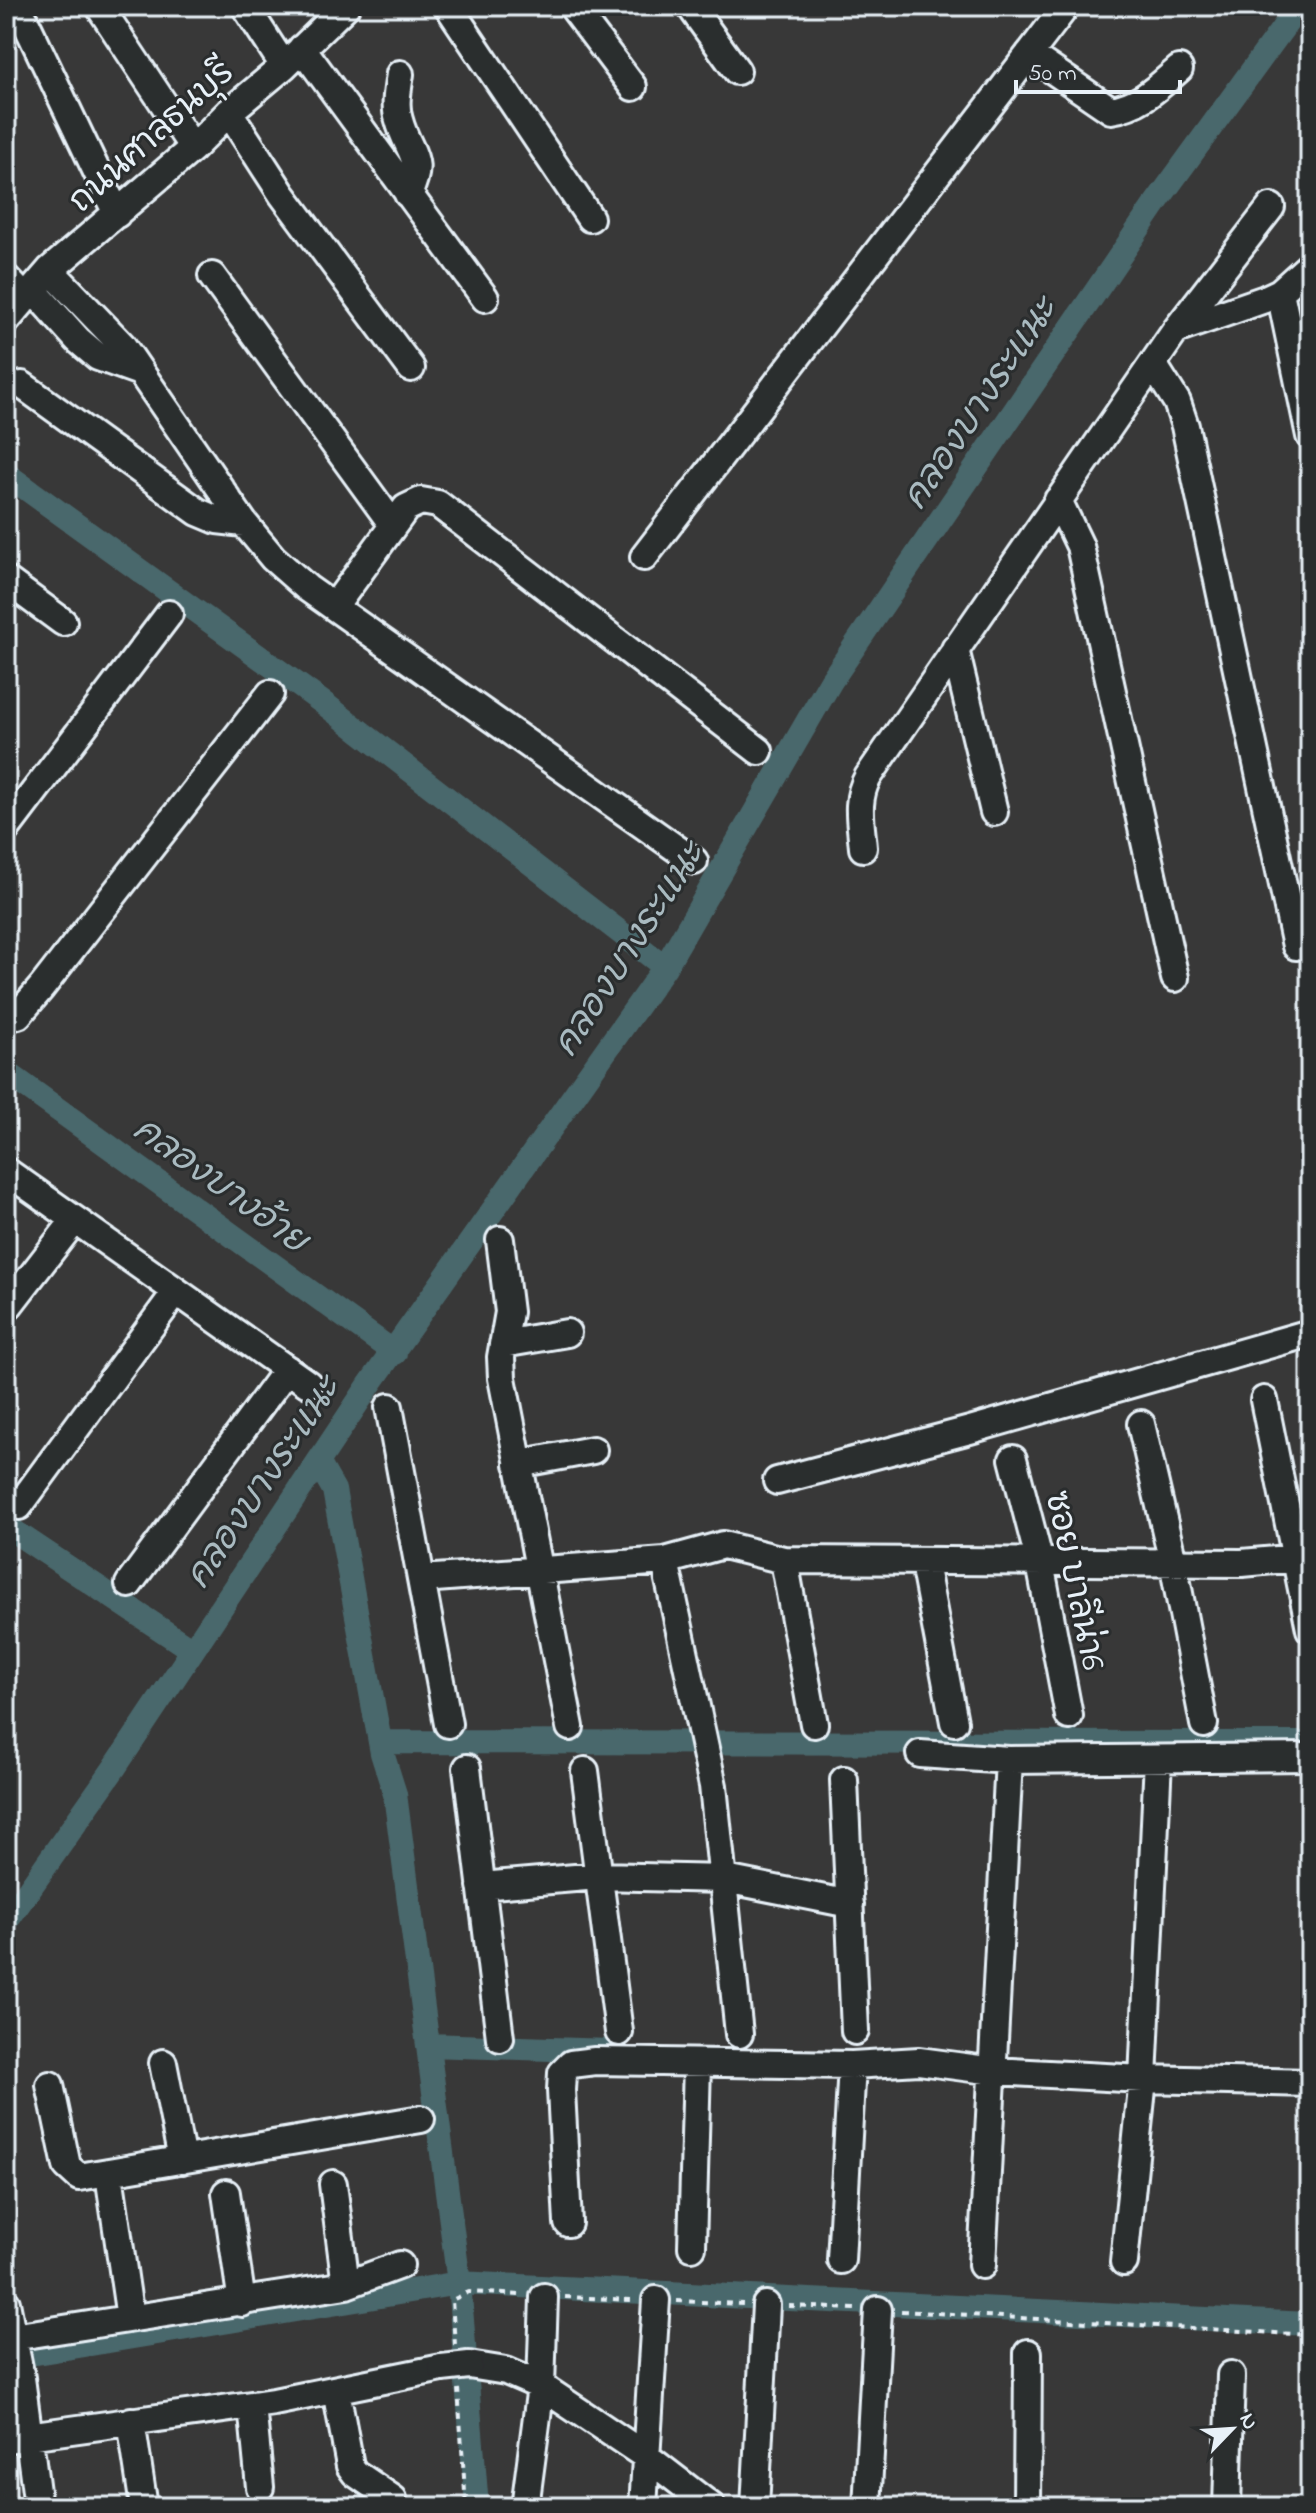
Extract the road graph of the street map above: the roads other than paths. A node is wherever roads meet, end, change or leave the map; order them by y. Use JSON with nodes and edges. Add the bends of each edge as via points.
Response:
{"nodes":[{"id":1,"x":18,"y":6,"type":"edge"},
{"id":2,"x":99,"y":6,"type":"edge"},
{"id":3,"x":245,"y":6,"type":"edge"},
{"id":4,"x":346,"y":6,"type":"edge"},
{"id":5,"x":448,"y":6,"type":"edge"},
{"id":6,"x":572,"y":6,"type":"edge"},
{"id":7,"x":690,"y":6,"type":"edge"},
{"id":8,"x":1066,"y":6,"type":"edge"},
{"id":9,"x":1029,"y":54,"type":"junction"},
{"id":10,"x":293,"y":57,"type":"junction"},
{"id":11,"x":1179,"y":69,"type":"dead end"},
{"id":12,"x":737,"y":71,"type":"dead end"},
{"id":13,"x":400,"y":74,"type":"dead end"},
{"id":14,"x":633,"y":87,"type":"dead end"},
{"id":15,"x":229,"y":112,"type":"junction"},
{"id":16,"x":193,"y":148,"type":"junction"},
{"id":17,"x":408,"y":194,"type":"junction"},
{"id":18,"x":1271,"y":207,"type":"dead end"},
{"id":19,"x":117,"y":214,"type":"junction"},
{"id":20,"x":590,"y":218,"type":"dead end"},
{"id":21,"x":1310,"y":265,"type":"edge"},
{"id":22,"x":212,"y":276,"type":"dead end"},
{"id":23,"x":6,"y":278,"type":"edge"},
{"id":24,"x":36,"y":286,"type":"junction"},
{"id":25,"x":1280,"y":292,"type":"junction"},
{"id":26,"x":485,"y":298,"type":"dead end"},
{"id":27,"x":6,"y":321,"type":"edge"},
{"id":28,"x":1176,"y":330,"type":"junction"},
{"id":29,"x":1153,"y":364,"type":"junction"},
{"id":30,"x":411,"y":368,"type":"dead end"},
{"id":31,"x":22,"y":385,"type":"dead end"},
{"id":32,"x":1310,"y":436,"type":"edge"},
{"id":33,"x":1058,"y":500,"type":"junction"},
{"id":34,"x":244,"y":523,"type":"junction"},
{"id":35,"x":393,"y":525,"type":"junction"},
{"id":36,"x":644,"y":557,"type":"dead end"},
{"id":37,"x":6,"y":580,"type":"edge"},
{"id":38,"x":334,"y":607,"type":"junction"},
{"id":39,"x":169,"y":614,"type":"dead end"},
{"id":40,"x":63,"y":622,"type":"dead end"},
{"id":41,"x":955,"y":649,"type":"junction"},
{"id":42,"x":270,"y":694,"type":"dead end"},
{"id":43,"x":759,"y":751,"type":"dead end"},
{"id":44,"x":994,"y":812,"type":"dead end"},
{"id":45,"x":6,"y":829,"type":"edge"},
{"id":46,"x":863,"y":848,"type":"dead end"},
{"id":47,"x":694,"y":861,"type":"dead end"},
{"id":48,"x":1296,"y":946,"type":"dead end"},
{"id":49,"x":1175,"y":978,"type":"dead end"},
{"id":50,"x":6,"y":1018,"type":"edge"},
{"id":51,"x":6,"y":1171,"type":"edge"},
{"id":52,"x":74,"y":1221,"type":"junction"},
{"id":53,"x":500,"y":1240,"type":"dead end"},
{"id":54,"x":176,"y":1292,"type":"junction"},
{"id":55,"x":6,"y":1309,"type":"edge"},
{"id":56,"x":567,"y":1333,"type":"dead end"},
{"id":57,"x":1310,"y":1333,"type":"edge"},
{"id":58,"x":503,"y":1344,"type":"junction"},
{"id":59,"x":1264,"y":1400,"type":"dead end"},
{"id":60,"x":389,"y":1407,"type":"dead end"},
{"id":61,"x":1141,"y":1424,"type":"dead end"},
{"id":62,"x":593,"y":1450,"type":"dead end"},
{"id":63,"x":1013,"y":1459,"type":"dead end"},
{"id":64,"x":518,"y":1464,"type":"junction"},
{"id":65,"x":777,"y":1481,"type":"dead end"},
{"id":66,"x":19,"y":1506,"type":"dead end"},
{"id":67,"x":1303,"y":1558,"type":"edge"},
{"id":68,"x":784,"y":1560,"type":"junction"},
{"id":69,"x":665,"y":1561,"type":"junction"},
{"id":70,"x":1173,"y":1562,"type":"junction"},
{"id":71,"x":924,"y":1563,"type":"junction"},
{"id":72,"x":1040,"y":1563,"type":"junction"},
{"id":73,"x":538,"y":1570,"type":"junction"},
{"id":74,"x":422,"y":1579,"type":"junction"},
{"id":75,"x":129,"y":1584,"type":"dead end"},
{"id":76,"x":1310,"y":1629,"type":"edge"},
{"id":77,"x":1069,"y":1716,"type":"dead end"},
{"id":78,"x":954,"y":1722,"type":"dead end"},
{"id":79,"x":448,"y":1724,"type":"dead end"},
{"id":80,"x":814,"y":1724,"type":"dead end"},
{"id":81,"x":1204,"y":1724,"type":"dead end"},
{"id":82,"x":570,"y":1727,"type":"dead end"},
{"id":83,"x":920,"y":1754,"type":"dead end"},
{"id":84,"x":1310,"y":1757,"type":"edge"},
{"id":85,"x":1158,"y":1759,"type":"junction"},
{"id":86,"x":1009,"y":1760,"type":"junction"},
{"id":87,"x":467,"y":1768,"type":"dead end"},
{"id":88,"x":585,"y":1771,"type":"dead end"},
{"id":89,"x":844,"y":1780,"type":"dead end"},
{"id":90,"x":601,"y":1876,"type":"junction"},
{"id":91,"x":725,"y":1879,"type":"junction"},
{"id":92,"x":481,"y":1886,"type":"junction"},
{"id":93,"x":850,"y":1904,"type":"junction"},
{"id":94,"x":855,"y":2031,"type":"dead end"},
{"id":95,"x":619,"y":2032,"type":"dead end"},
{"id":96,"x":739,"y":2034,"type":"dead end"},
{"id":97,"x":500,"y":2038,"type":"dead end"},
{"id":98,"x":163,"y":2063,"type":"dead end"},
{"id":99,"x":697,"y":2064,"type":"junction"},
{"id":100,"x":852,"y":2065,"type":"junction"},
{"id":101,"x":994,"y":2071,"type":"junction"},
{"id":102,"x":1143,"y":2079,"type":"junction"},
{"id":103,"x":1310,"y":2083,"type":"edge"},
{"id":104,"x":50,"y":2085,"type":"dead end"},
{"id":105,"x":421,"y":2119,"type":"dead end"},
{"id":106,"x":182,"y":2160,"type":"junction"},
{"id":107,"x":109,"y":2174,"type":"junction"},
{"id":108,"x":333,"y":2184,"type":"dead end"},
{"id":109,"x":226,"y":2193,"type":"dead end"},
{"id":110,"x":568,"y":2223,"type":"dead end"},
{"id":111,"x":692,"y":2247,"type":"dead end"},
{"id":112,"x":841,"y":2260,"type":"dead end"},
{"id":113,"x":1124,"y":2262,"type":"dead end"},
{"id":114,"x":400,"y":2265,"type":"dead end"},
{"id":115,"x":982,"y":2265,"type":"dead end"},
{"id":116,"x":346,"y":2285,"type":"junction"},
{"id":117,"x":544,"y":2297,"type":"road end"},
{"id":118,"x":656,"y":2300,"type":"road end"},
{"id":119,"x":6,"y":2303,"type":"edge"},
{"id":120,"x":242,"y":2303,"type":"junction"},
{"id":121,"x":766,"y":2305,"type":"road end"},
{"id":122,"x":878,"y":2310,"type":"road end"},
{"id":123,"x":130,"y":2318,"type":"junction"},
{"id":124,"x":14,"y":2352,"type":"edge"},
{"id":125,"x":1028,"y":2353,"type":"dead end"},
{"id":126,"x":1231,"y":2375,"type":"dead end"},
{"id":127,"x":541,"y":2386,"type":"junction"},
{"id":128,"x":336,"y":2390,"type":"junction"},
{"id":129,"x":252,"y":2405,"type":"junction"},
{"id":130,"x":131,"y":2421,"type":"junction"},
{"id":131,"x":18,"y":2437,"type":"edge"},
{"id":132,"x":647,"y":2457,"type":"junction"},
{"id":133,"x":260,"y":2487,"type":"dead end"},
{"id":134,"x":393,"y":2499,"type":"dead end"},
{"id":135,"x":38,"y":2507,"type":"edge"},
{"id":136,"x":144,"y":2507,"type":"edge"},
{"id":137,"x":525,"y":2507,"type":"edge"},
{"id":138,"x":643,"y":2507,"type":"edge"},
{"id":139,"x":712,"y":2507,"type":"edge"},
{"id":140,"x":755,"y":2507,"type":"edge"},
{"id":141,"x":867,"y":2507,"type":"edge"},
{"id":142,"x":1027,"y":2507,"type":"edge"},
{"id":143,"x":1227,"y":2507,"type":"edge"}],
"edges":[{"from":1,"to":19,"type":"street"},
{"from":2,"to":16,"type":"street"},
{"from":3,"to":10,"type":"street"},
{"from":4,"to":10,"type":"street","name":"ถนนศาลธนบุรี"},
{"from":5,"to":20,"type":"street"},
{"from":6,"to":14,"type":"street"},
{"from":7,"to":12,"type":"street"},
{"from":8,"to":9,"type":"street"},
{"from":9,"to":11,"type":"street","via":[[1111,110],[1130,107]]},
{"from":9,"to":36,"type":"street"},
{"from":10,"to":15,"type":"street","name":"ถนนศาลธนบุรี"},
{"from":10,"to":17,"type":"street"},
{"from":13,"to":17,"type":"street","via":[[399,120],[417,163]]},
{"from":15,"to":16,"type":"street","name":"ถนนศาลธนบุรี"},
{"from":15,"to":30,"type":"street","via":[[282,194]]},
{"from":16,"to":19,"type":"street","name":"ถนนศาลธนบุรี"},
{"from":17,"to":26,"type":"street"},
{"from":18,"to":28,"type":"street"},
{"from":19,"to":24,"type":"street","name":"ถนนศาลธนบุรี"},
{"from":21,"to":25,"type":"street"},
{"from":22,"to":35,"type":"street"},
{"from":23,"to":24,"type":"street"},
{"from":24,"to":27,"type":"street","name":"ถนนศาลธนบุรี"},
{"from":24,"to":34,"type":"street","via":[[122,345]]},
{"from":25,"to":28,"type":"street"},
{"from":25,"to":32,"type":"street"},
{"from":28,"to":29,"type":"street"},
{"from":29,"to":33,"type":"street"},
{"from":29,"to":48,"type":"street","via":[[1185,426]]},
{"from":31,"to":34,"type":"street","via":[[198,512]]},
{"from":33,"to":41,"type":"street"},
{"from":33,"to":49,"type":"street","via":[[1080,546]]},
{"from":34,"to":38,"type":"street","via":[[273,558]]},
{"from":35,"to":38,"type":"street"},
{"from":35,"to":43,"type":"street","via":[[406,508],[421,501],[438,504]]},
{"from":37,"to":40,"type":"street"},
{"from":38,"to":47,"type":"street"},
{"from":39,"to":45,"type":"street"},
{"from":41,"to":44,"type":"street"},
{"from":41,"to":46,"type":"street","via":[[861,790]]},
{"from":42,"to":50,"type":"street","via":[[42,987],[18,1015]]},
{"from":51,"to":52,"type":"street"},
{"from":52,"to":54,"type":"street"},
{"from":52,"to":55,"type":"street"},
{"from":53,"to":58,"type":"street","via":[[509,1296]]},
{"from":54,"to":66,"type":"street"},
{"from":54,"to":75,"type":"street","via":[[298,1377]]},
{"from":56,"to":58,"type":"street"},
{"from":57,"to":65,"type":"street"},
{"from":58,"to":64,"type":"street","via":[[502,1378]]},
{"from":59,"to":67,"type":"street"},
{"from":60,"to":74,"type":"street"},
{"from":61,"to":70,"type":"street"},
{"from":62,"to":64,"type":"street"},
{"from":63,"to":72,"type":"street","name":"ซอย บาลีน่า6"},
{"from":64,"to":73,"type":"street"},
{"from":67,"to":70,"type":"street"},
{"from":67,"to":76,"type":"street"},
{"from":68,"to":69,"type":"street","via":[[723,1545]]},
{"from":68,"to":71,"type":"street"},
{"from":68,"to":80,"type":"street"},
{"from":69,"to":73,"type":"street"},
{"from":69,"to":91,"type":"street","via":[[713,1786]]},
{"from":70,"to":72,"type":"street"},
{"from":70,"to":81,"type":"street"},
{"from":71,"to":72,"type":"street"},
{"from":71,"to":78,"type":"street"},
{"from":72,"to":77,"type":"street","name":"ซอย บาลีน่า6"},
{"from":73,"to":74,"type":"street"},
{"from":73,"to":82,"type":"street"},
{"from":74,"to":79,"type":"street"},
{"from":83,"to":86,"type":"street"},
{"from":84,"to":85,"type":"street"},
{"from":85,"to":86,"type":"street"},
{"from":85,"to":102,"type":"street"},
{"from":86,"to":101,"type":"street"},
{"from":87,"to":92,"type":"street"},
{"from":88,"to":90,"type":"street"},
{"from":89,"to":93,"type":"street"},
{"from":90,"to":91,"type":"street"},
{"from":90,"to":92,"type":"street"},
{"from":90,"to":95,"type":"street"},
{"from":91,"to":93,"type":"street"},
{"from":91,"to":96,"type":"street"},
{"from":92,"to":97,"type":"street"},
{"from":93,"to":94,"type":"street"},
{"from":98,"to":106,"type":"street"},
{"from":99,"to":100,"type":"street"},
{"from":99,"to":110,"type":"street","via":[[595,2061],[571,2064],[562,2073]]},
{"from":99,"to":111,"type":"street"},
{"from":100,"to":101,"type":"street","via":[[919,2061]]},
{"from":100,"to":112,"type":"street"},
{"from":101,"to":102,"type":"street"},
{"from":101,"to":115,"type":"street"},
{"from":102,"to":103,"type":"street"},
{"from":102,"to":113,"type":"street"},
{"from":104,"to":107,"type":"street","via":[[67,2166],[79,2177]]},
{"from":105,"to":106,"type":"street"},
{"from":106,"to":107,"type":"street"},
{"from":107,"to":123,"type":"street"},
{"from":108,"to":116,"type":"street"},
{"from":109,"to":120,"type":"street"},
{"from":114,"to":116,"type":"street"},
{"from":116,"to":120,"type":"street"},
{"from":117,"to":127,"type":"street"},
{"from":118,"to":132,"type":"street"},
{"from":119,"to":124,"type":"street"},
{"from":120,"to":123,"type":"street"},
{"from":121,"to":140,"type":"street"},
{"from":122,"to":141,"type":"street"},
{"from":123,"to":124,"type":"street"},
{"from":124,"to":131,"type":"street"},
{"from":125,"to":142,"type":"street"},
{"from":126,"to":143,"type":"street"},
{"from":127,"to":128,"type":"street","via":[[506,2371],[456,2365]]},
{"from":127,"to":132,"type":"street"},
{"from":127,"to":137,"type":"street"},
{"from":128,"to":129,"type":"street"},
{"from":128,"to":134,"type":"street","via":[[350,2466]]},
{"from":129,"to":130,"type":"street"},
{"from":129,"to":133,"type":"street"},
{"from":130,"to":131,"type":"street"},
{"from":130,"to":136,"type":"street"},
{"from":131,"to":135,"type":"street"},
{"from":132,"to":138,"type":"street"},
{"from":132,"to":139,"type":"street"}]}
